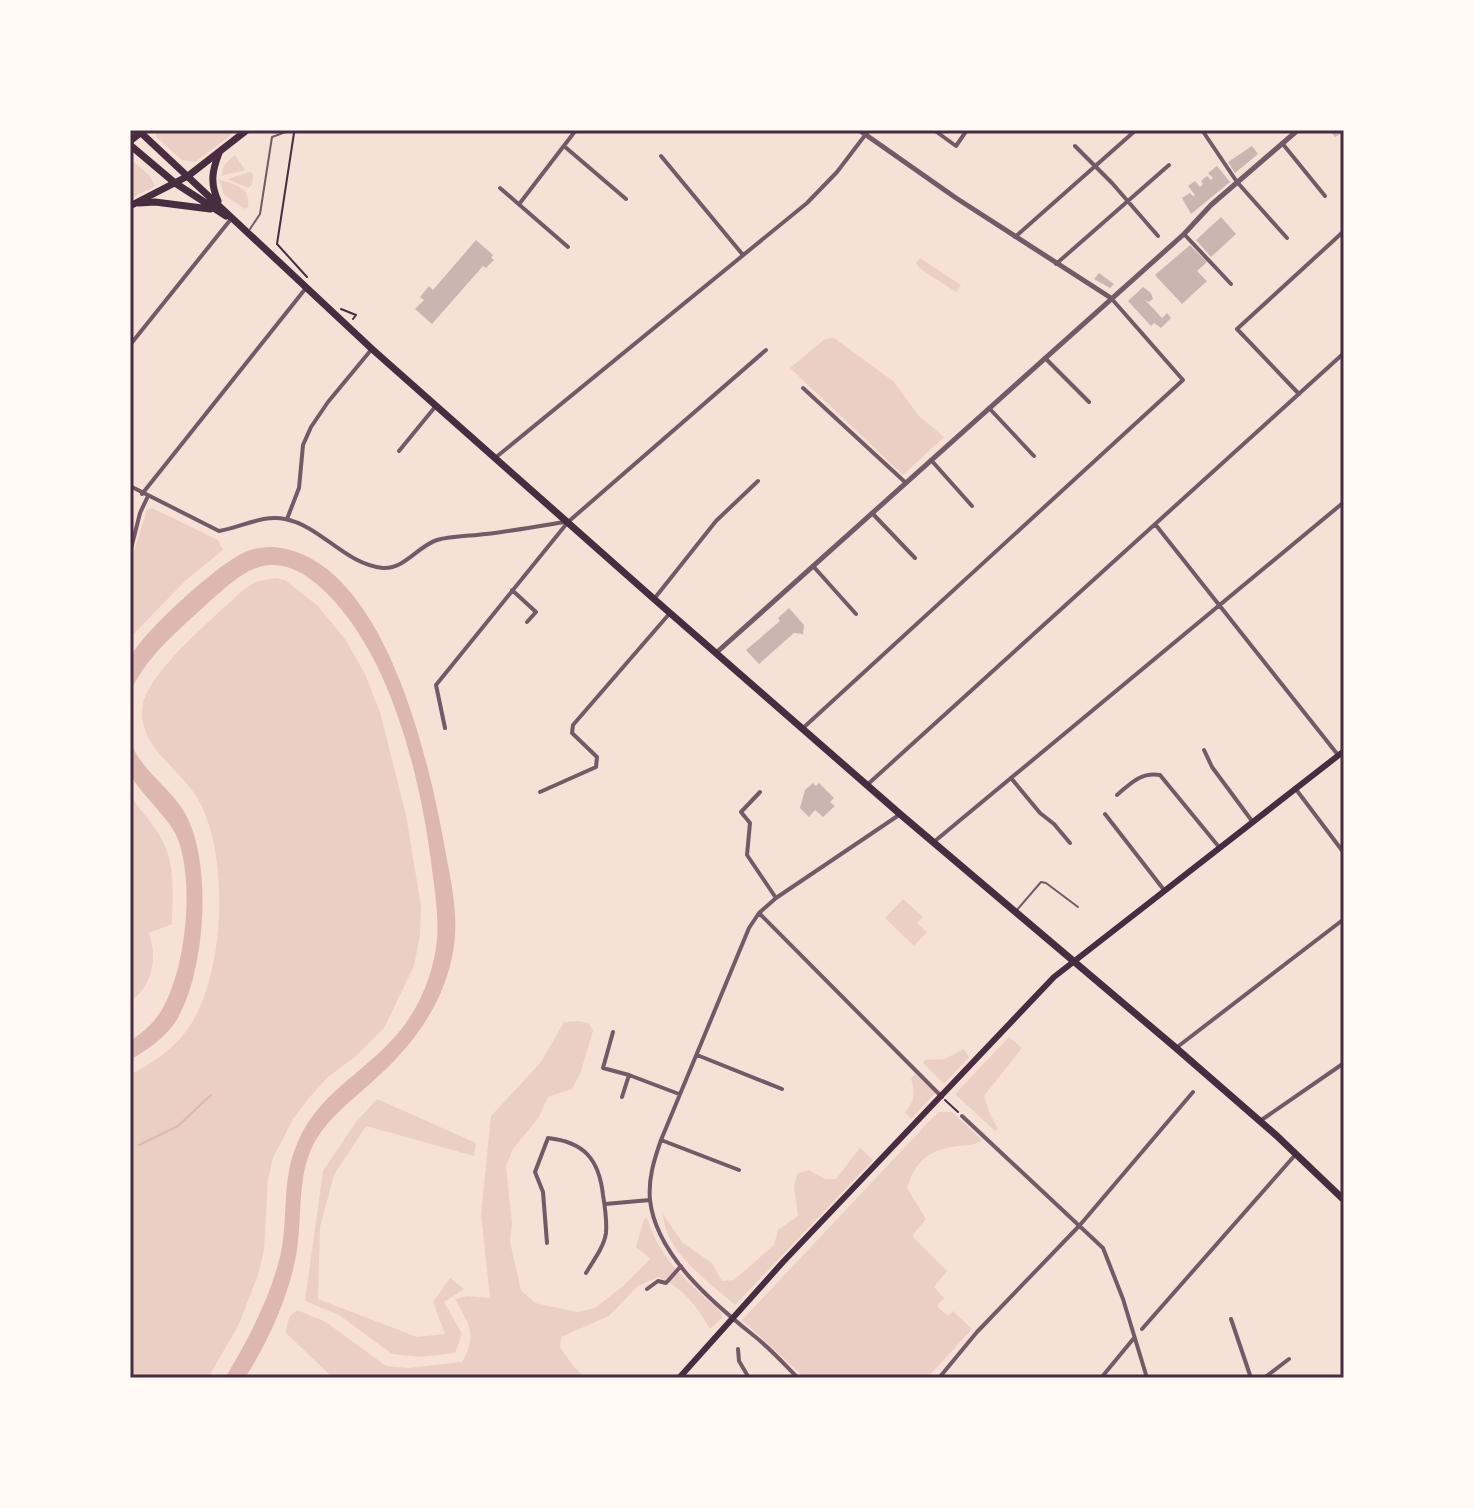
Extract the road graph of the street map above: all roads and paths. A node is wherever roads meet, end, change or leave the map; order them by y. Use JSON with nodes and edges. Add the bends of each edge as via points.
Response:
{"nodes":[{"id":1,"x":247,"y":130,"type":"edge"},
{"id":2,"x":293,"y":130,"type":"edge"},
{"id":3,"x":576,"y":130,"type":"edge"},
{"id":4,"x":859,"y":130,"type":"edge"},
{"id":5,"x":934,"y":130,"type":"edge"},
{"id":6,"x":967,"y":130,"type":"edge"},
{"id":7,"x":1136,"y":130,"type":"edge"},
{"id":8,"x":1202,"y":130,"type":"edge"},
{"id":9,"x":1298,"y":130,"type":"edge"},
{"id":10,"x":141,"y":131,"type":"edge"},
{"id":11,"x":867,"y":132,"type":"edge"},
{"id":12,"x":130,"y":143,"type":"edge"},
{"id":13,"x":1282,"y":143,"type":"junction"},
{"id":14,"x":564,"y":146,"type":"junction"},
{"id":15,"x":1075,"y":146,"type":"dead end"},
{"id":16,"x":219,"y":153,"type":"junction"},
{"id":17,"x":661,"y":156,"type":"dead end"},
{"id":18,"x":1095,"y":165,"type":"junction"},
{"id":19,"x":1169,"y":165,"type":"dead end"},
{"id":20,"x":188,"y":176,"type":"junction"},
{"id":21,"x":1237,"y":182,"type":"junction"},
{"id":22,"x":175,"y":183,"type":"junction"},
{"id":23,"x":500,"y":188,"type":"dead end"},
{"id":24,"x":1325,"y":196,"type":"dead end"},
{"id":25,"x":626,"y":199,"type":"dead end"},
{"id":26,"x":1128,"y":200,"type":"junction"},
{"id":27,"x":520,"y":203,"type":"junction"},
{"id":28,"x":133,"y":205,"type":"edge"},
{"id":29,"x":216,"y":207,"type":"junction"},
{"id":30,"x":231,"y":219,"type":"junction"},
{"id":31,"x":1344,"y":231,"type":"edge"},
{"id":32,"x":247,"y":233,"type":"junction"},
{"id":33,"x":1184,"y":234,"type":"junction"},
{"id":34,"x":1158,"y":236,"type":"dead end"},
{"id":35,"x":1015,"y":237,"type":"junction"},
{"id":36,"x":1287,"y":238,"type":"dead end"},
{"id":37,"x":568,"y":247,"type":"dead end"},
{"id":38,"x":743,"y":255,"type":"junction"},
{"id":39,"x":1056,"y":264,"type":"junction"},
{"id":40,"x":307,"y":284,"type":"junction"},
{"id":41,"x":1231,"y":284,"type":"dead end"},
{"id":42,"x":1111,"y":298,"type":"junction"},
{"id":43,"x":340,"y":309,"type":"dead end"},
{"id":44,"x":347,"y":325,"type":"junction"},
{"id":45,"x":130,"y":345,"type":"edge"},
{"id":46,"x":372,"y":349,"type":"junction"},
{"id":47,"x":766,"y":350,"type":"dead end"},
{"id":48,"x":1344,"y":353,"type":"edge"},
{"id":49,"x":1045,"y":358,"type":"junction"},
{"id":50,"x":803,"y":388,"type":"dead end"},
{"id":51,"x":1299,"y":394,"type":"junction"},
{"id":52,"x":1089,"y":402,"type":"dead end"},
{"id":53,"x":436,"y":405,"type":"junction"},
{"id":54,"x":989,"y":408,"type":"junction"},
{"id":55,"x":399,"y":451,"type":"dead end"},
{"id":56,"x":1034,"y":456,"type":"dead end"},
{"id":57,"x":495,"y":458,"type":"junction"},
{"id":58,"x":931,"y":460,"type":"junction"},
{"id":59,"x":758,"y":481,"type":"dead end"},
{"id":60,"x":906,"y":483,"type":"junction"},
{"id":61,"x":130,"y":486,"type":"edge"},
{"id":62,"x":145,"y":495,"type":"junction"},
{"id":63,"x":1344,"y":502,"type":"edge"},
{"id":64,"x":972,"y":506,"type":"dead end"},
{"id":65,"x":872,"y":513,"type":"junction"},
{"id":66,"x":287,"y":519,"type":"junction"},
{"id":67,"x":568,"y":522,"type":"junction"},
{"id":68,"x":1155,"y":524,"type":"junction"},
{"id":69,"x":130,"y":551,"type":"edge"},
{"id":70,"x":915,"y":558,"type":"dead end"},
{"id":71,"x":813,"y":566,"type":"junction"},
{"id":72,"x":512,"y":590,"type":"junction"},
{"id":73,"x":654,"y":599,"type":"junction"},
{"id":74,"x":1220,"y":606,"type":"junction"},
{"id":75,"x":670,"y":613,"type":"junction"},
{"id":76,"x":856,"y":614,"type":"dead end"},
{"id":77,"x":527,"y":622,"type":"dead end"},
{"id":78,"x":716,"y":653,"type":"junction"},
{"id":79,"x":445,"y":728,"type":"dead end"},
{"id":80,"x":802,"y":729,"type":"junction"},
{"id":81,"x":1204,"y":750,"type":"dead end"},
{"id":82,"x":1341,"y":753,"type":"edge"},
{"id":83,"x":1011,"y":778,"type":"junction"},
{"id":84,"x":867,"y":785,"type":"junction"},
{"id":85,"x":1295,"y":788,"type":"junction"},
{"id":86,"x":540,"y":792,"type":"dead end"},
{"id":87,"x":760,"y":792,"type":"dead end"},
{"id":88,"x":1117,"y":795,"type":"dead end"},
{"id":89,"x":900,"y":814,"type":"junction"},
{"id":90,"x":1105,"y":814,"type":"dead end"},
{"id":91,"x":1252,"y":821,"type":"junction"},
{"id":92,"x":933,"y":843,"type":"junction"},
{"id":93,"x":1070,"y":843,"type":"dead end"},
{"id":94,"x":1219,"y":847,"type":"junction"},
{"id":95,"x":1344,"y":853,"type":"edge"},
{"id":96,"x":1164,"y":890,"type":"junction"},
{"id":97,"x":776,"y":898,"type":"junction"},
{"id":98,"x":1078,"y":907,"type":"dead end"},
{"id":99,"x":759,"y":913,"type":"junction"},
{"id":100,"x":1015,"y":913,"type":"junction"},
{"id":101,"x":1344,"y":919,"type":"edge"},
{"id":102,"x":1073,"y":962,"type":"junction"},
{"id":103,"x":613,"y":1032,"type":"dead end"},
{"id":104,"x":1176,"y":1048,"type":"junction"},
{"id":105,"x":697,"y":1055,"type":"junction"},
{"id":106,"x":1344,"y":1063,"type":"edge"},
{"id":107,"x":629,"y":1075,"type":"junction"},
{"id":108,"x":782,"y":1089,"type":"dead end"},
{"id":109,"x":1193,"y":1092,"type":"dead end"},
{"id":110,"x":679,"y":1094,"type":"junction"},
{"id":111,"x":622,"y":1097,"type":"dead end"},
{"id":112,"x":942,"y":1097,"type":"junction"},
{"id":113,"x":962,"y":1116,"type":"joint"},
{"id":114,"x":1260,"y":1121,"type":"junction"},
{"id":115,"x":661,"y":1140,"type":"junction"},
{"id":116,"x":1296,"y":1154,"type":"junction"},
{"id":117,"x":739,"y":1170,"type":"dead end"},
{"id":118,"x":650,"y":1200,"type":"junction"},
{"id":119,"x":1344,"y":1200,"type":"edge"},
{"id":120,"x":605,"y":1204,"type":"junction"},
{"id":121,"x":1080,"y":1225,"type":"junction"},
{"id":122,"x":547,"y":1243,"type":"dead end"},
{"id":123,"x":681,"y":1266,"type":"junction"},
{"id":124,"x":586,"y":1273,"type":"dead end"},
{"id":125,"x":647,"y":1289,"type":"dead end"},
{"id":126,"x":731,"y":1319,"type":"junction"},
{"id":127,"x":1231,"y":1319,"type":"dead end"},
{"id":128,"x":1142,"y":1329,"type":"dead end"},
{"id":129,"x":1134,"y":1338,"type":"junction"},
{"id":130,"x":738,"y":1349,"type":"dead end"},
{"id":131,"x":1289,"y":1359,"type":"dead end"},
{"id":132,"x":679,"y":1378,"type":"edge"},
{"id":133,"x":749,"y":1378,"type":"edge"},
{"id":134,"x":798,"y":1378,"type":"edge"},
{"id":135,"x":939,"y":1378,"type":"edge"},
{"id":136,"x":1101,"y":1378,"type":"edge"},
{"id":137,"x":1147,"y":1378,"type":"edge"},
{"id":138,"x":1251,"y":1378,"type":"edge"},
{"id":139,"x":1264,"y":1378,"type":"edge"}],
"edges":[{"from":1,"to":16,"type":"main road"},
{"from":2,"to":32,"type":"lane","via":[[272,137],[260,214]]},
{"from":2,"to":40,"type":"path","via":[[277,244]]},
{"from":3,"to":14,"type":"street"},
{"from":4,"to":11,"type":"street"},
{"from":5,"to":6,"type":"street","via":[[956,146]]},
{"from":7,"to":18,"type":"street"},
{"from":8,"to":21,"type":"street"},
{"from":9,"to":13,"type":"street"},
{"from":10,"to":12,"type":"main road"},
{"from":10,"to":20,"type":"main road"},
{"from":11,"to":35,"type":"street"},
{"from":11,"to":38,"type":"street","via":[[807,203]]},
{"from":12,"to":22,"type":"main road"},
{"from":13,"to":21,"type":"street"},
{"from":13,"to":24,"type":"street"},
{"from":14,"to":25,"type":"street"},
{"from":14,"to":27,"type":"street"},
{"from":15,"to":18,"type":"street"},
{"from":16,"to":20,"type":"main road"},
{"from":16,"to":29,"type":"main road","via":[[212,181]]},
{"from":17,"to":38,"type":"street"},
{"from":18,"to":26,"type":"street"},
{"from":18,"to":35,"type":"street"},
{"from":19,"to":26,"type":"street"},
{"from":20,"to":22,"type":"main road"},
{"from":20,"to":29,"type":"main road"},
{"from":21,"to":33,"type":"street"},
{"from":21,"to":36,"type":"street"},
{"from":22,"to":28,"type":"main road"},
{"from":22,"to":29,"type":"main road"},
{"from":23,"to":27,"type":"street"},
{"from":26,"to":34,"type":"street"},
{"from":26,"to":39,"type":"street"},
{"from":27,"to":37,"type":"street"},
{"from":28,"to":29,"type":"main road"},
{"from":29,"to":30,"type":"main road"},
{"from":30,"to":32,"type":"main road"},
{"from":30,"to":45,"type":"street"},
{"from":31,"to":51,"type":"street","via":[[1237,329]]},
{"from":32,"to":40,"type":"main road"},
{"from":33,"to":41,"type":"street"},
{"from":33,"to":42,"type":"street"},
{"from":35,"to":39,"type":"street"},
{"from":38,"to":57,"type":"street"},
{"from":39,"to":42,"type":"street"},
{"from":40,"to":44,"type":"main road"},
{"from":40,"to":62,"type":"street"},
{"from":42,"to":49,"type":"street"},
{"from":42,"to":80,"type":"street","via":[[1183,380]]},
{"from":43,"to":44,"type":"path","via":[[356,315]]},
{"from":44,"to":46,"type":"main road"},
{"from":46,"to":53,"type":"main road"},
{"from":46,"to":66,"type":"street","via":[[311,427]]},
{"from":47,"to":67,"type":"street"},
{"from":48,"to":51,"type":"street"},
{"from":49,"to":52,"type":"street"},
{"from":49,"to":54,"type":"street"},
{"from":50,"to":60,"type":"street"},
{"from":51,"to":68,"type":"street"},
{"from":53,"to":55,"type":"street"},
{"from":53,"to":57,"type":"main road"},
{"from":54,"to":56,"type":"street"},
{"from":54,"to":58,"type":"street"},
{"from":57,"to":67,"type":"main road"},
{"from":58,"to":60,"type":"street"},
{"from":58,"to":64,"type":"street"},
{"from":59,"to":73,"type":"street","via":[[716,521]]},
{"from":60,"to":65,"type":"street"},
{"from":61,"to":62,"type":"street"},
{"from":62,"to":66,"type":"street","via":[[219,531]]},
{"from":62,"to":69,"type":"street"},
{"from":63,"to":74,"type":"street"},
{"from":65,"to":70,"type":"street"},
{"from":65,"to":71,"type":"street"},
{"from":66,"to":67,"type":"street","via":[[385,568],[405,562],[435,541]]},
{"from":67,"to":72,"type":"street"},
{"from":67,"to":73,"type":"main road"},
{"from":68,"to":74,"type":"street"},
{"from":68,"to":84,"type":"street"},
{"from":71,"to":76,"type":"street"},
{"from":71,"to":78,"type":"street"},
{"from":72,"to":77,"type":"street","via":[[536,612]]},
{"from":72,"to":79,"type":"street","via":[[436,685]]},
{"from":73,"to":75,"type":"main road"},
{"from":74,"to":82,"type":"street"},
{"from":74,"to":83,"type":"street"},
{"from":75,"to":78,"type":"main road"},
{"from":75,"to":86,"type":"street","via":[[573,725],[572,733],[597,757],[596,767]]},
{"from":78,"to":80,"type":"main road"},
{"from":80,"to":84,"type":"main road"},
{"from":81,"to":91,"type":"street"},
{"from":82,"to":85,"type":"main road"},
{"from":83,"to":92,"type":"street"},
{"from":83,"to":93,"type":"street"},
{"from":84,"to":89,"type":"main road"},
{"from":85,"to":91,"type":"main road"},
{"from":85,"to":95,"type":"street"},
{"from":87,"to":97,"type":"street","via":[[741,812],[750,823],[747,855]]},
{"from":88,"to":94,"type":"street","via":[[1138,777],[1160,775]]},
{"from":89,"to":92,"type":"main road"},
{"from":89,"to":97,"type":"street"},
{"from":90,"to":96,"type":"street"},
{"from":91,"to":94,"type":"main road"},
{"from":92,"to":100,"type":"main road"},
{"from":94,"to":96,"type":"main road"},
{"from":96,"to":102,"type":"main road"},
{"from":97,"to":99,"type":"street"},
{"from":98,"to":100,"type":"lane","via":[[1041,882]]},
{"from":99,"to":105,"type":"street"},
{"from":99,"to":112,"type":"street"},
{"from":100,"to":102,"type":"main road"},
{"from":101,"to":104,"type":"street"},
{"from":102,"to":104,"type":"main road"},
{"from":102,"to":112,"type":"main road"},
{"from":103,"to":107,"type":"street","via":[[603,1068]]},
{"from":104,"to":114,"type":"main road"},
{"from":105,"to":108,"type":"street"},
{"from":105,"to":110,"type":"street"},
{"from":106,"to":114,"type":"street"},
{"from":107,"to":110,"type":"street"},
{"from":107,"to":111,"type":"street"},
{"from":109,"to":121,"type":"street"},
{"from":110,"to":115,"type":"street"},
{"from":112,"to":113,"type":"path"},
{"from":112,"to":126,"type":"main road"},
{"from":113,"to":121,"type":"street"},
{"from":114,"to":116,"type":"main road"},
{"from":115,"to":117,"type":"street"},
{"from":115,"to":118,"type":"street","via":[[651,1171]]},
{"from":116,"to":119,"type":"main road"},
{"from":116,"to":128,"type":"street"},
{"from":118,"to":120,"type":"street"},
{"from":118,"to":123,"type":"street","via":[[656,1228]]},
{"from":120,"to":122,"type":"street","via":[[597,1165],[585,1151],[568,1140],[548,1138],[535,1172],[543,1192]]},
{"from":120,"to":124,"type":"street","via":[[606,1234]]},
{"from":121,"to":129,"type":"street","via":[[1103,1248]]},
{"from":121,"to":135,"type":"street"},
{"from":123,"to":125,"type":"street","via":[[666,1283],[658,1281]]},
{"from":123,"to":126,"type":"street"},
{"from":126,"to":132,"type":"main road"},
{"from":126,"to":134,"type":"street"},
{"from":127,"to":138,"type":"street"},
{"from":129,"to":136,"type":"street"},
{"from":129,"to":137,"type":"street"},
{"from":130,"to":133,"type":"street"},
{"from":131,"to":139,"type":"street"}]}
